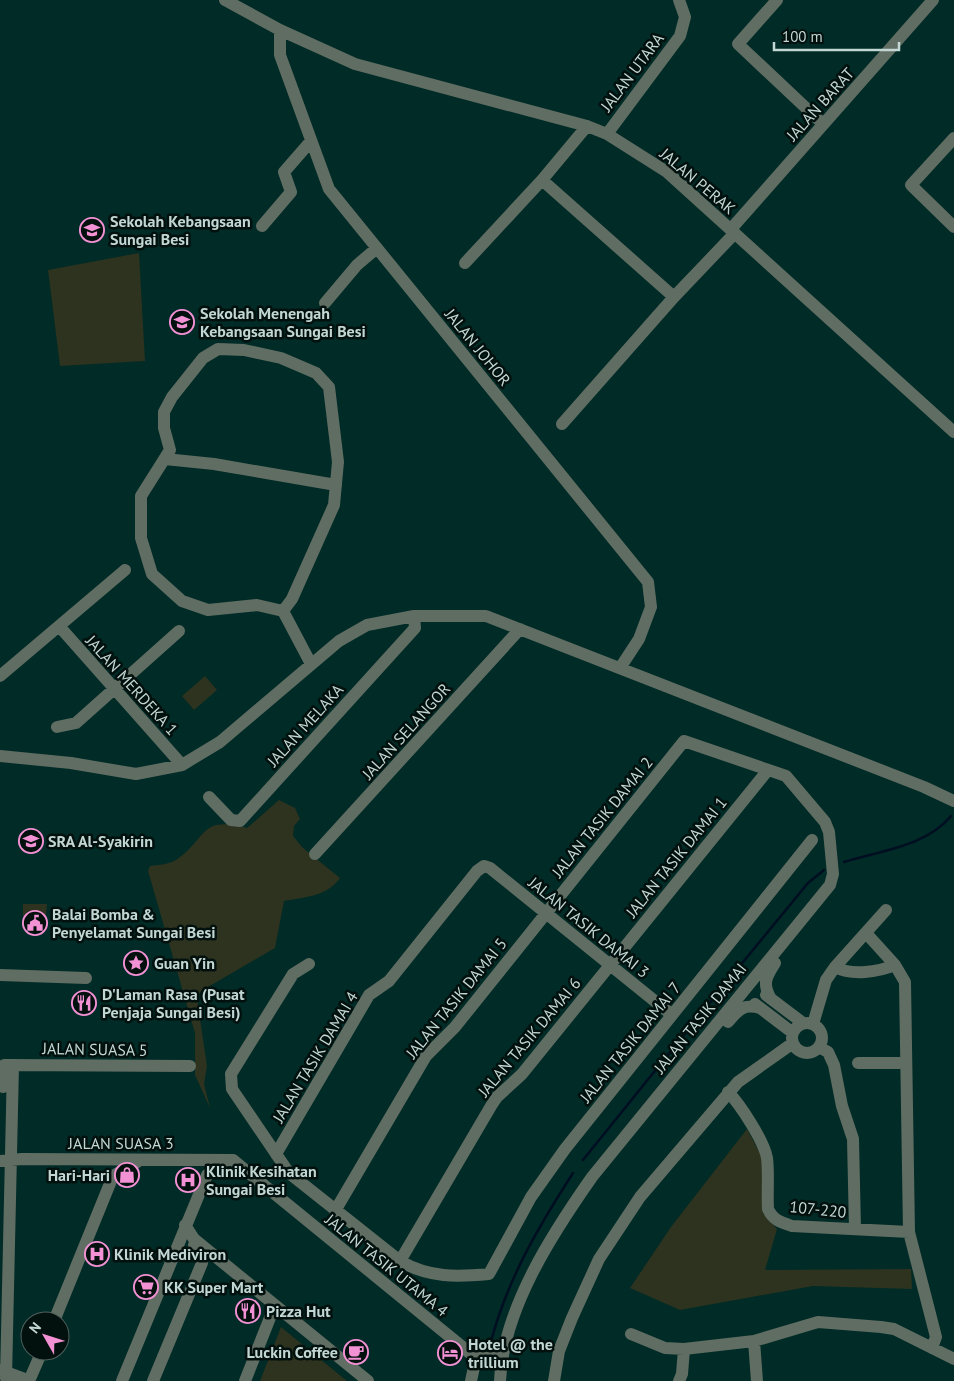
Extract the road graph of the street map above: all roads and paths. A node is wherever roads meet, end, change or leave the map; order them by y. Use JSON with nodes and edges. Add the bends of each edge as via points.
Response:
{"nodes":[{"id":1,"x":225,"y":0,"type":"edge"},
{"id":2,"x":679,"y":0,"type":"edge"},
{"id":3,"x":777,"y":0,"type":"edge"},
{"id":4,"x":933,"y":0,"type":"edge"},
{"id":5,"x":280,"y":30,"type":"junction"},
{"id":6,"x":824,"y":124,"type":"junction"},
{"id":7,"x":587,"y":126,"type":"junction"},
{"id":8,"x":607,"y":134,"type":"junction"},
{"id":9,"x":954,"y":138,"type":"edge"},
{"id":10,"x":311,"y":140,"type":"junction"},
{"id":11,"x":542,"y":180,"type":"junction"},
{"id":12,"x":262,"y":226,"type":"dead end"},
{"id":13,"x":954,"y":227,"type":"edge"},
{"id":14,"x":733,"y":231,"type":"junction"},
{"id":15,"x":377,"y":248,"type":"junction"},
{"id":16,"x":465,"y":263,"type":"dead end"},
{"id":17,"x":674,"y":298,"type":"junction"},
{"id":18,"x":325,"y":303,"type":"dead end"},
{"id":19,"x":562,"y":424,"type":"dead end"},
{"id":20,"x":954,"y":432,"type":"edge"},
{"id":21,"x":166,"y":459,"type":"junction"},
{"id":22,"x":336,"y":486,"type":"junction"},
{"id":23,"x":125,"y":570,"type":"dead end"},
{"id":24,"x":283,"y":611,"type":"junction"},
{"id":25,"x":414,"y":616,"type":"junction"},
{"id":26,"x":59,"y":626,"type":"junction"},
{"id":27,"x":520,"y":629,"type":"junction"},
{"id":28,"x":179,"y":631,"type":"dead end"},
{"id":29,"x":311,"y":664,"type":"junction"},
{"id":30,"x":620,"y":668,"type":"junction"},
{"id":31,"x":0,"y":676,"type":"edge"},
{"id":32,"x":114,"y":688,"type":"junction"},
{"id":33,"x":57,"y":726,"type":"dead end"},
{"id":34,"x":684,"y":742,"type":"joint"},
{"id":35,"x":2,"y":756,"type":"edge"},
{"id":36,"x":182,"y":765,"type":"junction"},
{"id":37,"x":768,"y":770,"type":"junction"},
{"id":38,"x":208,"y":797,"type":"dead end"},
{"id":39,"x":951,"y":799,"type":"edge"},
{"id":40,"x":812,"y":840,"type":"dead end"},
{"id":41,"x":315,"y":854,"type":"dead end"},
{"id":42,"x":484,"y":866,"type":"joint"},
{"id":43,"x":886,"y":910,"type":"dead end"},
{"id":44,"x":546,"y":913,"type":"junction"},
{"id":45,"x":866,"y":933,"type":"junction"},
{"id":46,"x":790,"y":934,"type":"junction"},
{"id":47,"x":309,"y":964,"type":"dead end"},
{"id":48,"x":610,"y":965,"type":"junction"},
{"id":49,"x":895,"y":965,"type":"junction"},
{"id":50,"x":835,"y":967,"type":"junction"},
{"id":51,"x":0,"y":975,"type":"edge"},
{"id":52,"x":86,"y":978,"type":"dead end"},
{"id":53,"x":750,"y":983,"type":"junction"},
{"id":54,"x":741,"y":994,"type":"junction"},
{"id":55,"x":771,"y":999,"type":"junction"},
{"id":56,"x":760,"y":1008,"type":"junction"},
{"id":57,"x":672,"y":1015,"type":"junction"},
{"id":58,"x":808,"y":1024,"type":"junction"},
{"id":59,"x":706,"y":1038,"type":"junction"},
{"id":60,"x":793,"y":1038,"type":"junction"},
{"id":61,"x":819,"y":1047,"type":"junction"},
{"id":62,"x":858,"y":1062,"type":"dead end"},
{"id":63,"x":906,"y":1063,"type":"junction"},
{"id":64,"x":5,"y":1065,"type":"edge"},
{"id":65,"x":190,"y":1066,"type":"dead end"},
{"id":66,"x":728,"y":1092,"type":"junction"},
{"id":67,"x":276,"y":1154,"type":"junction"},
{"id":68,"x":3,"y":1158,"type":"edge"},
{"id":69,"x":230,"y":1159,"type":"junction"},
{"id":70,"x":100,"y":1160,"type":"junction"},
{"id":71,"x":141,"y":1160,"type":"junction"},
{"id":72,"x":198,"y":1160,"type":"junction"},
{"id":73,"x":206,"y":1175,"type":"junction"},
{"id":74,"x":113,"y":1176,"type":"junction"},
{"id":75,"x":1,"y":1204,"type":"edge"},
{"id":76,"x":335,"y":1211,"type":"junction"},
{"id":77,"x":185,"y":1225,"type":"junction"},
{"id":78,"x":855,"y":1229,"type":"junction"},
{"id":79,"x":910,"y":1232,"type":"junction"},
{"id":80,"x":177,"y":1247,"type":"junction"},
{"id":81,"x":222,"y":1262,"type":"junction"},
{"id":82,"x":400,"y":1262,"type":"junction"},
{"id":83,"x":202,"y":1263,"type":"junction"},
{"id":84,"x":0,"y":1271,"type":"edge"},
{"id":85,"x":275,"y":1305,"type":"junction"},
{"id":86,"x":58,"y":1311,"type":"edge"},
{"id":87,"x":632,"y":1334,"type":"dead end"},
{"id":88,"x":754,"y":1341,"type":"junction"},
{"id":89,"x":932,"y":1348,"type":"junction"},
{"id":90,"x":684,"y":1349,"type":"junction"},
{"id":91,"x":502,"y":1358,"type":"junction"},
{"id":92,"x":954,"y":1359,"type":"edge"},
{"id":93,"x":38,"y":1361,"type":"edge"},
{"id":94,"x":475,"y":1363,"type":"junction"},
{"id":95,"x":4,"y":1375,"type":"edge"},
{"id":96,"x":500,"y":1380,"type":"edge"},
{"id":97,"x":29,"y":1381,"type":"edge"},
{"id":98,"x":122,"y":1381,"type":"edge"},
{"id":99,"x":153,"y":1381,"type":"edge"},
{"id":100,"x":245,"y":1381,"type":"edge"},
{"id":101,"x":368,"y":1381,"type":"edge"},
{"id":102,"x":471,"y":1381,"type":"edge"},
{"id":103,"x":554,"y":1381,"type":"edge"},
{"id":104,"x":679,"y":1381,"type":"edge"},
{"id":105,"x":757,"y":1381,"type":"edge"}],
"edges":[{"from":1,"to":5,"type":"street","name":"JALAN PERAK"},
{"from":2,"to":8,"type":"street","name":"JALAN UTARA","via":[[685,17],[680,36]]},
{"from":3,"to":6,"type":"street","via":[[738,44]]},
{"from":4,"to":6,"type":"street","name":"JALAN BARAT"},
{"from":5,"to":7,"type":"street","name":"JALAN PERAK","via":[[355,64]]},
{"from":5,"to":10,"type":"street","name":"JALAN JOHOR","via":[[280,55]]},
{"from":6,"to":14,"type":"street","name":"JALAN BARAT"},
{"from":7,"to":8,"type":"street","name":"JALAN PERAK"},
{"from":7,"to":11,"type":"street"},
{"from":8,"to":14,"type":"street","name":"JALAN PERAK","via":[[667,172]]},
{"from":9,"to":13,"type":"street","via":[[911,186]]},
{"from":10,"to":12,"type":"street","via":[[284,172],[291,192]]},
{"from":10,"to":15,"type":"street","name":"JALAN JOHOR","via":[[329,189]]},
{"from":11,"to":16,"type":"street"},
{"from":11,"to":17,"type":"street"},
{"from":14,"to":17,"type":"street","name":"JALAN BARAT"},
{"from":14,"to":20,"type":"street","name":"JALAN PERAK"},
{"from":15,"to":18,"type":"street","via":[[357,265]]},
{"from":15,"to":30,"type":"street","name":"JALAN JOHOR","via":[[648,582],[651,607],[640,640]]},
{"from":17,"to":19,"type":"street","name":"JALAN BARAT"},
{"from":21,"to":22,"type":"street","via":[[214,464]]},
{"from":21,"to":22,"type":"street","via":[[170,450],[164,412],[172,397],[203,358],[218,349],[244,350],[281,358],[316,373],[329,388],[338,462]]},
{"from":21,"to":24,"type":"street","via":[[141,496],[142,538],[152,574],[182,601],[208,610],[257,605]]},
{"from":22,"to":24,"type":"street","via":[[334,505],[292,599]]},
{"from":23,"to":26,"type":"street"},
{"from":24,"to":29,"type":"street"},
{"from":25,"to":27,"type":"street","via":[[486,616]]},
{"from":25,"to":29,"type":"street","via":[[367,625],[339,641]]},
{"from":25,"to":38,"type":"street","name":"JALAN MELAKA","via":[[415,628],[240,821],[231,820]]},
{"from":26,"to":31,"type":"street"},
{"from":26,"to":32,"type":"street","name":"JALAN MERDEKA 1"},
{"from":27,"to":30,"type":"street"},
{"from":27,"to":41,"type":"street","name":"JALAN SELANGOR"},
{"from":28,"to":32,"type":"street"},
{"from":29,"to":36,"type":"street","via":[[220,742]]},
{"from":30,"to":39,"type":"street"},
{"from":32,"to":33,"type":"street","via":[[76,722]]},
{"from":32,"to":36,"type":"street","name":"JALAN MERDEKA 1"},
{"from":34,"to":37,"type":"street","name":"JALAN TASIK DAMAI"},
{"from":34,"to":44,"type":"street","name":"JALAN TASIK DAMAI 2"},
{"from":35,"to":36,"type":"street","via":[[136,774]]},
{"from":37,"to":46,"type":"street","name":"JALAN TASIK DAMAI","via":[[786,776],[830,832],[832,880]]},
{"from":37,"to":48,"type":"street","name":"JALAN TASIK DAMAI 1"},
{"from":40,"to":57,"type":"street","name":"JALAN TASIK DAMAI 7"},
{"from":42,"to":44,"type":"street","name":"JALAN TASIK DAMAI 3"},
{"from":42,"to":67,"type":"street","name":"JALAN TASIK DAMAI 4","via":[[390,981],[369,995]]},
{"from":43,"to":45,"type":"street"},
{"from":44,"to":48,"type":"street","name":"JALAN TASIK DAMAI 3"},
{"from":44,"to":76,"type":"street","name":"JALAN TASIK DAMAI 5","via":[[454,1027],[426,1056]]},
{"from":45,"to":49,"type":"street"},
{"from":45,"to":50,"type":"street"},
{"from":46,"to":53,"type":"street","name":"JALAN TASIK DAMAI"},
{"from":46,"to":55,"type":"street","via":[[784,950],[765,979],[765,990]]},
{"from":47,"to":67,"type":"street","via":[[293,974],[232,1074],[232,1089]]},
{"from":48,"to":57,"type":"street","name":"JALAN TASIK DAMAI 3"},
{"from":48,"to":82,"type":"street","name":"JALAN TASIK DAMAI 6","via":[[522,1074],[497,1097]]},
{"from":49,"to":50,"type":"street","via":[[881,971],[844,972]]},
{"from":49,"to":63,"type":"street","via":[[905,982]]},
{"from":50,"to":58,"type":"street","via":[[826,980]]},
{"from":51,"to":52,"type":"street"},
{"from":53,"to":54,"type":"street","name":"JALAN TASIK DAMAI"},
{"from":53,"to":55,"type":"street"},
{"from":54,"to":56,"type":"street"},
{"from":54,"to":59,"type":"street","name":"JALAN TASIK DAMAI"},
{"from":55,"to":58,"type":"street"},
{"from":56,"to":59,"type":"street","via":[[743,1007],[719,1032]]},
{"from":56,"to":60,"type":"street"},
{"from":57,"to":82,"type":"street","name":"JALAN TASIK DAMAI 7","via":[[565,1149],[531,1197],[489,1274],[451,1278],[415,1270]]},
{"from":58,"to":60,"type":"street"},
{"from":58,"to":61,"type":"street","via":[[821,1034]]},
{"from":59,"to":91,"type":"street","name":"JALAN TASIK DAMAI","via":[[592,1177],[563,1219],[533,1272],[508,1333]]},
{"from":60,"to":61,"type":"street","via":[[799,1050],[807,1052]]},
{"from":60,"to":66,"type":"street"},
{"from":61,"to":78,"type":"street","via":[[828,1052],[834,1065],[853,1140]]},
{"from":62,"to":63,"type":"street"},
{"from":63,"to":79,"type":"street"},
{"from":64,"to":65,"type":"street","name":"JALAN SUASA 5"},
{"from":64,"to":68,"type":"street"},
{"from":66,"to":78,"type":"street","name":"107-220","via":[[764,1148],[771,1216],[792,1226]]},
{"from":66,"to":103,"type":"street","via":[[640,1197],[599,1259],[562,1342]]},
{"from":67,"to":76,"type":"street","via":[[289,1173]]},
{"from":68,"to":70,"type":"street","name":"JALAN SUASA 3"},
{"from":68,"to":75,"type":"street"},
{"from":68,"to":95,"type":"street"},
{"from":69,"to":72,"type":"street","name":"JALAN SUASA 3"},
{"from":69,"to":73,"type":"street"},
{"from":69,"to":94,"type":"street","name":"JALAN TASIK UTAMA 4"},
{"from":70,"to":71,"type":"street","name":"JALAN SUASA 3"},
{"from":70,"to":74,"type":"street","via":[[110,1168]]},
{"from":71,"to":72,"type":"street","name":"JALAN SUASA 3"},
{"from":71,"to":74,"type":"street"},
{"from":72,"to":73,"type":"street"},
{"from":73,"to":77,"type":"street"},
{"from":74,"to":86,"type":"street"},
{"from":75,"to":84,"type":"street"},
{"from":76,"to":82,"type":"street"},
{"from":77,"to":80,"type":"street"},
{"from":77,"to":81,"type":"street","via":[[194,1239]]},
{"from":78,"to":79,"type":"street","name":"107-220"},
{"from":79,"to":89,"type":"street","via":[[936,1337]]},
{"from":80,"to":83,"type":"street","via":[[182,1242],[190,1242],[202,1251]]},
{"from":80,"to":98,"type":"street"},
{"from":81,"to":83,"type":"street","via":[[211,1259]]},
{"from":81,"to":85,"type":"street"},
{"from":83,"to":99,"type":"street"},
{"from":85,"to":100,"type":"street"},
{"from":85,"to":101,"type":"street"},
{"from":87,"to":90,"type":"street","via":[[665,1348]]},
{"from":88,"to":89,"type":"street","via":[[818,1322],[894,1329]]},
{"from":88,"to":90,"type":"street"},
{"from":88,"to":105,"type":"street"},
{"from":89,"to":92,"type":"street"},
{"from":90,"to":104,"type":"street"},
{"from":91,"to":94,"type":"street"},
{"from":91,"to":96,"type":"street","name":"JALAN TASIK DAMAI"},
{"from":93,"to":97,"type":"street"},
{"from":94,"to":96,"type":"street","name":"JALAN TASIK UTAMA 4","via":[[492,1366]]},
{"from":94,"to":102,"type":"street"},
{"from":95,"to":97,"type":"street"}]}
